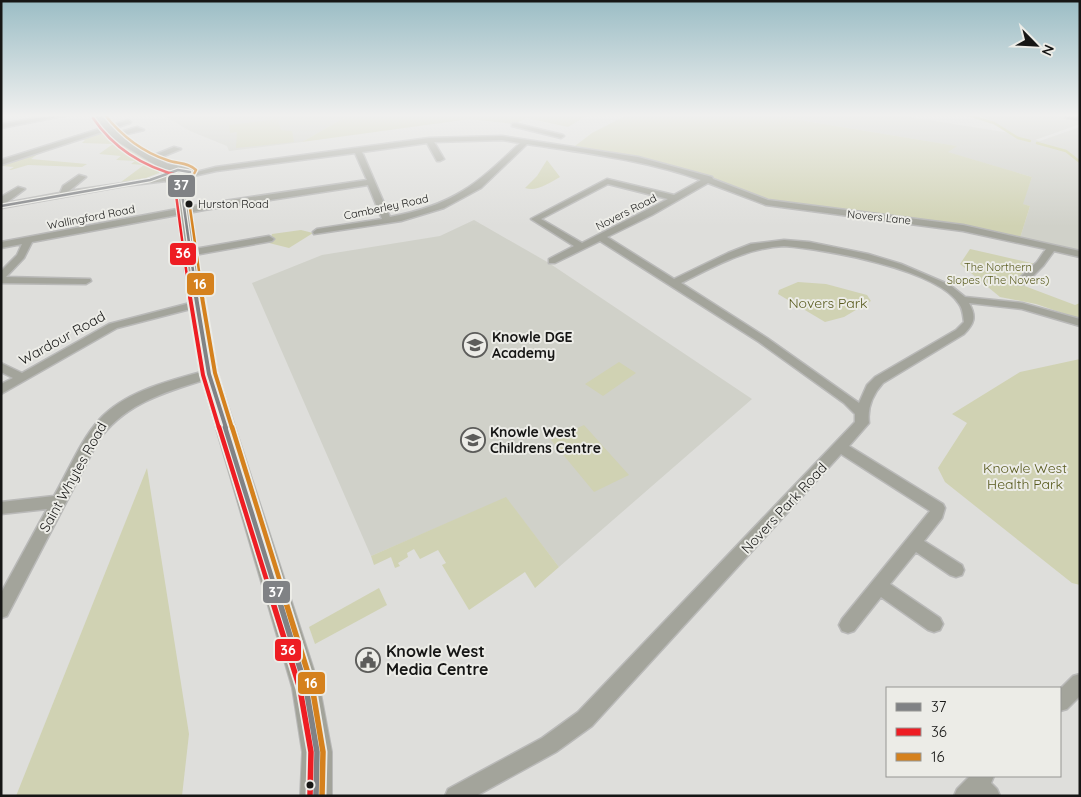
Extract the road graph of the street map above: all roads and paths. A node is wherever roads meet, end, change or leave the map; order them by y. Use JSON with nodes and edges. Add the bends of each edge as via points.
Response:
{"nodes":[{"id":1,"x":31,"y":152,"type":"edge"},
{"id":2,"x":33,"y":152,"type":"edge"},
{"id":3,"x":142,"y":152,"type":"edge"},
{"id":4,"x":164,"y":152,"type":"edge"},
{"id":5,"x":182,"y":152,"type":"edge"},
{"id":6,"x":342,"y":152,"type":"edge"},
{"id":7,"x":359,"y":152,"type":"edge"},
{"id":8,"x":436,"y":152,"type":"edge"},
{"id":9,"x":516,"y":152,"type":"edge"},
{"id":10,"x":600,"y":152,"type":"edge"},
{"id":11,"x":54,"y":154,"type":"dead end"},
{"id":12,"x":151,"y":158,"type":"junction"},
{"id":13,"x":440,"y":159,"type":"dead end"},
{"id":14,"x":1,"y":163,"type":"edge"},
{"id":15,"x":176,"y":173,"type":"junction"},
{"id":16,"x":82,"y":177,"type":"dead end"},
{"id":17,"x":708,"y":179,"type":"junction"},
{"id":18,"x":370,"y":182,"type":"junction"},
{"id":19,"x":21,"y":189,"type":"dead end"},
{"id":20,"x":64,"y":194,"type":"junction"},
{"id":21,"x":676,"y":198,"type":"junction"},
{"id":22,"x":3,"y":205,"type":"edge"},
{"id":23,"x":185,"y":211,"type":"junction"},
{"id":24,"x":387,"y":220,"type":"junction"},
{"id":25,"x":317,"y":232,"type":"dead end"},
{"id":26,"x":601,"y":237,"type":"junction"},
{"id":27,"x":28,"y":240,"type":"junction"},
{"id":28,"x":269,"y":240,"type":"dead end"},
{"id":29,"x":1,"y":245,"type":"edge"},
{"id":30,"x":582,"y":247,"type":"junction"},
{"id":31,"x":1051,"y":249,"type":"junction"},
{"id":32,"x":189,"y":253,"type":"junction"},
{"id":33,"x":1080,"y":254,"type":"edge"},
{"id":34,"x":552,"y":261,"type":"dead end"},
{"id":35,"x":1,"y":279,"type":"edge"},
{"id":36,"x":86,"y":281,"type":"dead end"},
{"id":37,"x":1021,"y":282,"type":"dead end"},
{"id":38,"x":674,"y":283,"type":"junction"},
{"id":39,"x":962,"y":300,"type":"junction"},
{"id":40,"x":198,"y":304,"type":"junction"},
{"id":41,"x":1080,"y":323,"type":"edge"},
{"id":42,"x":1,"y":366,"type":"edge"},
{"id":43,"x":209,"y":374,"type":"junction"},
{"id":44,"x":22,"y":378,"type":"junction"},
{"id":45,"x":1,"y":390,"type":"edge"},
{"id":46,"x":862,"y":412,"type":"junction"},
{"id":47,"x":841,"y":448,"type":"junction"},
{"id":48,"x":58,"y":502,"type":"junction"},
{"id":49,"x":1,"y":508,"type":"edge"},
{"id":50,"x":914,"y":543,"type":"junction"},
{"id":51,"x":956,"y":570,"type":"dead end"},
{"id":52,"x":879,"y":586,"type":"junction"},
{"id":53,"x":1,"y":610,"type":"edge"},
{"id":54,"x":934,"y":624,"type":"dead end"},
{"id":55,"x":848,"y":625,"type":"dead end"},
{"id":56,"x":1080,"y":683,"type":"edge"},
{"id":57,"x":1061,"y":701,"type":"edge"},
{"id":58,"x":316,"y":796,"type":"edge"},
{"id":59,"x":455,"y":796,"type":"edge"}],
"edges":[{"from":1,"to":14,"type":"street"},
{"from":2,"to":11,"type":"street"},
{"from":3,"to":12,"type":"street"},
{"from":4,"to":12,"type":"street"},
{"from":5,"to":15,"type":"street"},
{"from":6,"to":15,"type":"street"},
{"from":7,"to":18,"type":"street"},
{"from":8,"to":13,"type":"street"},
{"from":9,"to":24,"type":"street","name":"Camberley Road","via":[[489,178],[463,196],[431,209]]},
{"from":10,"to":17,"type":"street","name":"Novers Lane","via":[[638,158]]},
{"from":12,"to":15,"type":"street"},
{"from":15,"to":20,"type":"street"},
{"from":15,"to":23,"type":"street"},
{"from":16,"to":20,"type":"street","via":[[66,188]]},
{"from":17,"to":21,"type":"street","name":"Novers Road"},
{"from":17,"to":31,"type":"street","name":"Novers Lane","via":[[766,202],[963,228]]},
{"from":18,"to":23,"type":"street"},
{"from":18,"to":24,"type":"street"},
{"from":19,"to":22,"type":"street","via":[[4,199]]},
{"from":20,"to":22,"type":"street"},
{"from":21,"to":26,"type":"street","name":"Novers Road"},
{"from":21,"to":30,"type":"street","via":[[607,181],[535,219]]},
{"from":23,"to":27,"type":"street","name":"Wallingford Road"},
{"from":23,"to":32,"type":"street"},
{"from":24,"to":25,"type":"street","name":"Camberley Road"},
{"from":26,"to":30,"type":"street","name":"Novers Road"},
{"from":26,"to":38,"type":"street"},
{"from":27,"to":29,"type":"street","name":"Wallingford Road"},
{"from":27,"to":35,"type":"street","via":[[21,256]]},
{"from":28,"to":32,"type":"street"},
{"from":30,"to":34,"type":"street","name":"Novers Road"},
{"from":31,"to":33,"type":"street","name":"Novers Lane"},
{"from":31,"to":37,"type":"street"},
{"from":32,"to":40,"type":"street"},
{"from":35,"to":36,"type":"street"},
{"from":38,"to":39,"type":"street","via":[[758,245],[788,243],[832,248],[870,258],[940,283]]},
{"from":38,"to":46,"type":"street","via":[[763,340]]},
{"from":39,"to":41,"type":"street","via":[[1019,304]]},
{"from":39,"to":46,"type":"street","name":"Novers Park Road","via":[[969,315],[965,328],[879,380],[871,388]]},
{"from":40,"to":43,"type":"street"},
{"from":40,"to":44,"type":"street","name":"Wardour Road","via":[[113,326]]},
{"from":42,"to":44,"type":"street"},
{"from":43,"to":48,"type":"street","name":"Saint Whytes Road","via":[[133,401],[105,419]]},
{"from":43,"to":58,"type":"street","via":[[306,688],[317,752]]},
{"from":44,"to":45,"type":"street","name":"Wardour Road"},
{"from":46,"to":47,"type":"street","name":"Novers Park Road","via":[[862,423]]},
{"from":47,"to":50,"type":"street","via":[[936,506],[937,514]]},
{"from":47,"to":59,"type":"street","name":"Novers Park Road","via":[[585,719],[549,745]]},
{"from":48,"to":49,"type":"street"},
{"from":48,"to":53,"type":"street","name":"Saint Whytes Road"},
{"from":50,"to":51,"type":"street"},
{"from":50,"to":52,"type":"street"},
{"from":52,"to":54,"type":"street"},
{"from":52,"to":55,"type":"street"},
{"from":56,"to":57,"type":"street"}]}
